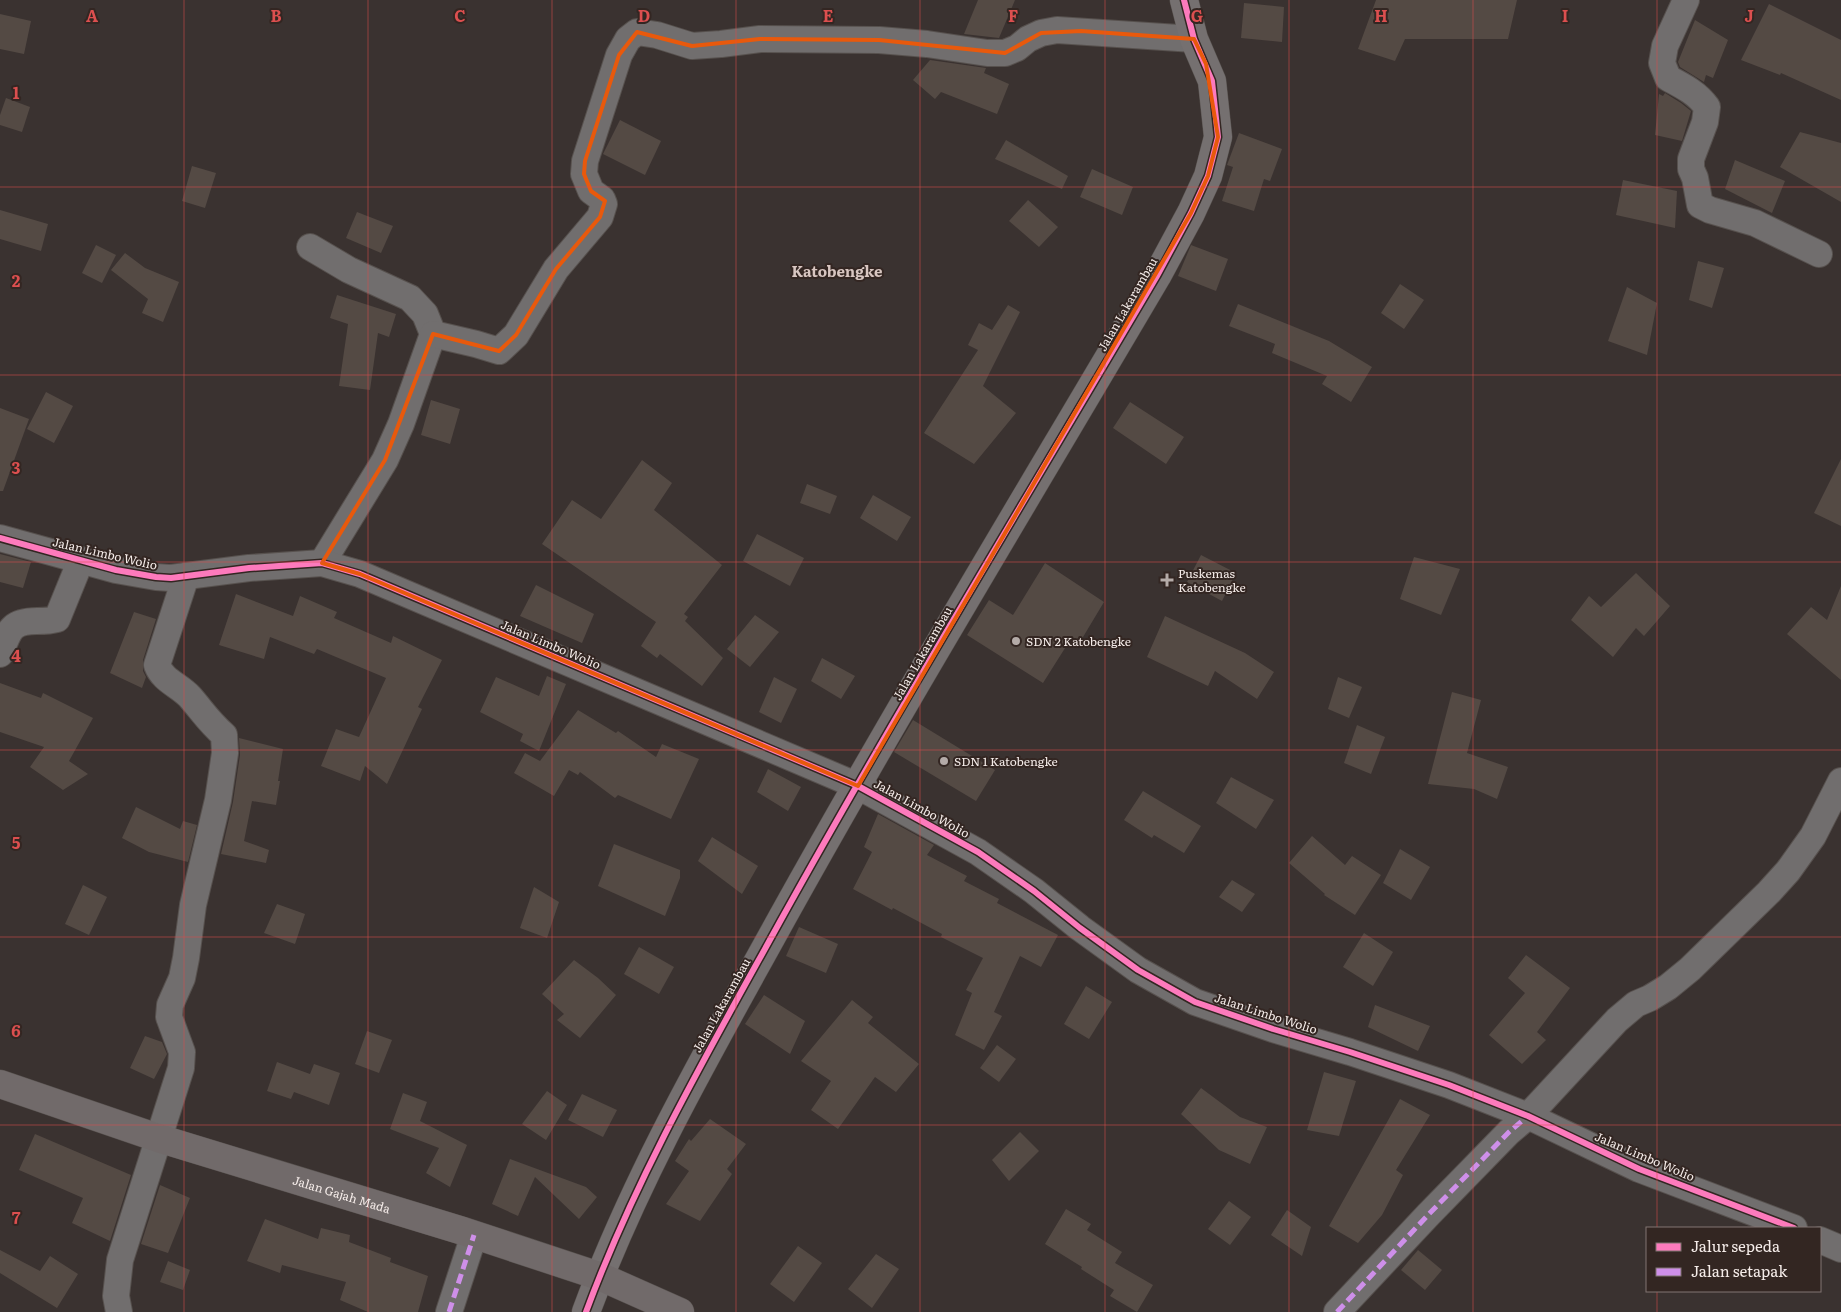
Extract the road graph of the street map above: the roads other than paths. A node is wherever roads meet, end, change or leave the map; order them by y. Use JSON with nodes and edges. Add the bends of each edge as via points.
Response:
{"nodes":[{"id":1,"x":1184,"y":0,"type":"edge"},
{"id":2,"x":1686,"y":0,"type":"edge"},
{"id":3,"x":1194,"y":38,"type":"junction"},
{"id":4,"x":310,"y":247,"type":"dead end"},
{"id":5,"x":1819,"y":254,"type":"dead end"},
{"id":6,"x":433,"y":334,"type":"junction"},
{"id":7,"x":0,"y":538,"type":"edge"},
{"id":8,"x":81,"y":560,"type":"junction"},
{"id":9,"x":322,"y":564,"type":"junction"},
{"id":10,"x":186,"y":576,"type":"junction"},
{"id":11,"x":0,"y":654,"type":"edge"},
{"id":12,"x":1841,"y":781,"type":"edge"},
{"id":13,"x":858,"y":786,"type":"junction"},
{"id":14,"x":0,"y":1084,"type":"edge"},
{"id":15,"x":1528,"y":1116,"type":"junction"},
{"id":16,"x":158,"y":1138,"type":"junction"},
{"id":17,"x":1791,"y":1227,"type":"edge"},
{"id":18,"x":474,"y":1235,"type":"junction"},
{"id":19,"x":1821,"y":1240,"type":"edge"},
{"id":20,"x":1841,"y":1249,"type":"edge"},
{"id":21,"x":599,"y":1276,"type":"junction"},
{"id":22,"x":119,"y":1312,"type":"edge"},
{"id":23,"x":449,"y":1312,"type":"edge"},
{"id":24,"x":586,"y":1312,"type":"edge"},
{"id":25,"x":680,"y":1312,"type":"edge"},
{"id":26,"x":1337,"y":1312,"type":"edge"}],
"edges":[{"from":1,"to":3,"type":"street","name":"Jalan Lakarambau"},
{"from":2,"to":5,"type":"street","via":[[1664,46],[1662,63],[1668,78],[1690,90],[1707,107],[1691,159],[1700,205],[1755,223]]},
{"from":3,"to":6,"type":"street","via":[[1057,30],[1041,33],[1005,54],[879,40],[760,39],[692,46],[638,32],[628,39],[619,55],[585,161],[584,174],[592,191],[604,204],[600,216],[556,269],[516,335],[499,351]]},
{"from":3,"to":13,"type":"street","name":"Jalan Lakarambau","via":[[1212,81],[1216,103],[1218,138],[1208,176],[1157,276]]},
{"from":4,"to":6,"type":"street","via":[[349,270],[410,298],[426,314]]},
{"from":6,"to":9,"type":"street","via":[[385,460]]},
{"from":7,"to":8,"type":"street","name":"Jalan Limbo Wolio"},
{"from":8,"to":10,"type":"street","name":"Jalan Limbo Wolio","via":[[141,576]]},
{"from":8,"to":11,"type":"street","via":[[57,619],[17,623],[7,635]]},
{"from":9,"to":10,"type":"street","name":"Jalan Limbo Wolio"},
{"from":9,"to":13,"type":"street","name":"Jalan Limbo Wolio","via":[[360,574]]},
{"from":10,"to":16,"type":"street","via":[[157,665],[159,671],[189,696],[208,721],[224,735],[226,753],[193,905],[182,978],[170,1005],[169,1017],[182,1052],[181,1068]]},
{"from":12,"to":15,"type":"street","via":[[1813,836],[1769,892],[1668,987],[1626,1011]]},
{"from":13,"to":15,"type":"street","name":"Jalan Limbo Wolio","via":[[978,852],[1138,970],[1195,1002],[1449,1085]]},
{"from":13,"to":21,"type":"street","name":"Jalan Lakarambau","via":[[661,1139]]},
{"from":14,"to":16,"type":"highway","name":"Jalan Gajah Mada"},
{"from":15,"to":17,"type":"street","name":"Jalan Limbo Wolio","via":[[1639,1168]]},
{"from":15,"to":26,"type":"street","via":[[1416,1226]]},
{"from":16,"to":18,"type":"highway","name":"Jalan Gajah Mada"},
{"from":16,"to":22,"type":"street","via":[[120,1260],[116,1296]]},
{"from":18,"to":21,"type":"highway","name":"Jalan Gajah Mada"},
{"from":18,"to":23,"type":"street"},
{"from":19,"to":20,"type":"street"},
{"from":21,"to":24,"type":"street","name":"Jalan Lakarambau"},
{"from":21,"to":25,"type":"highway","name":"Jalan Gajah Mada"}]}
